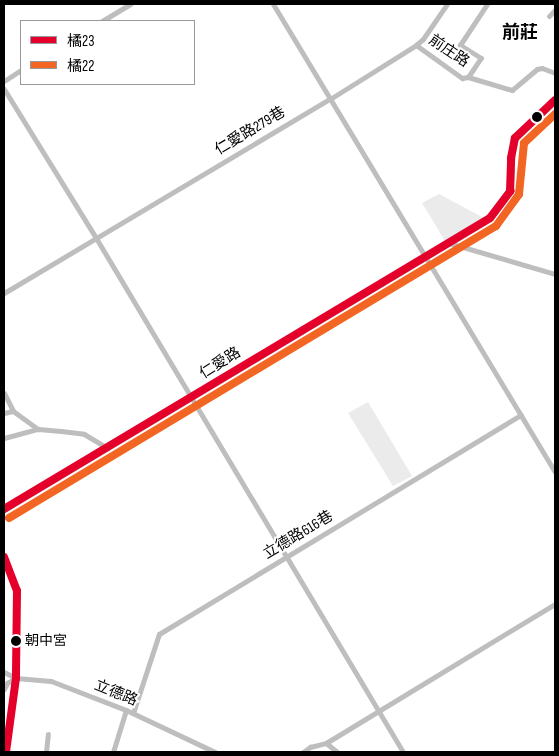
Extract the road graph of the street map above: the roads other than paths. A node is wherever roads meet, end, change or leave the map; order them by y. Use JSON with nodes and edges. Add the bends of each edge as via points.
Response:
{"nodes":[{"id":1,"x":130,"y":4,"type":"edge"},
{"id":2,"x":273,"y":4,"type":"edge"},
{"id":3,"x":447,"y":4,"type":"edge"},
{"id":4,"x":487,"y":4,"type":"edge"},
{"id":5,"x":555,"y":10,"type":"edge"},
{"id":6,"x":549,"y":16,"type":"dead end"},
{"id":7,"x":104,"y":20,"type":"edge"},
{"id":8,"x":416,"y":45,"type":"junction"},
{"id":9,"x":20,"y":71,"type":"edge"},
{"id":10,"x":555,"y":73,"type":"edge"},
{"id":11,"x":468,"y":77,"type":"junction"},
{"id":12,"x":4,"y":81,"type":"edge"},
{"id":13,"x":4,"y":89,"type":"edge"},
{"id":14,"x":330,"y":99,"type":"junction"},
{"id":15,"x":555,"y":100,"type":"edge"},
{"id":16,"x":96,"y":238,"type":"junction"},
{"id":17,"x":448,"y":243,"type":"junction"},
{"id":18,"x":426,"y":257,"type":"junction"},
{"id":19,"x":555,"y":274,"type":"edge"},
{"id":20,"x":4,"y":293,"type":"edge"},
{"id":21,"x":4,"y":393,"type":"edge"},
{"id":22,"x":191,"y":397,"type":"junction"},
{"id":23,"x":12,"y":411,"type":"junction"},
{"id":24,"x":4,"y":412,"type":"edge"},
{"id":25,"x":521,"y":415,"type":"junction"},
{"id":26,"x":38,"y":429,"type":"junction"},
{"id":27,"x":4,"y":438,"type":"edge"},
{"id":28,"x":107,"y":448,"type":"junction"},
{"id":29,"x":555,"y":472,"type":"edge"},
{"id":30,"x":4,"y":509,"type":"edge"},
{"id":31,"x":4,"y":557,"type":"edge"},
{"id":32,"x":286,"y":557,"type":"junction"},
{"id":33,"x":555,"y":604,"type":"edge"},
{"id":34,"x":4,"y":672,"type":"edge"},
{"id":35,"x":16,"y":678,"type":"junction"},
{"id":36,"x":4,"y":689,"type":"edge"},
{"id":37,"x":126,"y":710,"type":"junction"},
{"id":38,"x":379,"y":711,"type":"junction"},
{"id":39,"x":133,"y":713,"type":"junction"},
{"id":40,"x":48,"y":734,"type":"dead end"},
{"id":41,"x":326,"y":743,"type":"junction"},
{"id":42,"x":207,"y":750,"type":"edge"},
{"id":43,"x":6,"y":752,"type":"edge"},
{"id":44,"x":46,"y":752,"type":"edge"},
{"id":45,"x":113,"y":752,"type":"edge"},
{"id":46,"x":215,"y":752,"type":"edge"},
{"id":47,"x":303,"y":752,"type":"edge"},
{"id":48,"x":337,"y":752,"type":"edge"},
{"id":49,"x":403,"y":752,"type":"edge"}],
"edges":[{"from":1,"to":7,"type":"street"},
{"from":2,"to":14,"type":"street"},
{"from":3,"to":8,"type":"street","name":"仁愛路279巷"},
{"from":4,"to":11,"type":"street","name":"前庄路","via":[[460,45],[480,58]]},
{"from":5,"to":6,"type":"street"},
{"from":8,"to":11,"type":"street","name":"前庄路","via":[[462,78]]},
{"from":8,"to":14,"type":"street","name":"仁愛路279巷"},
{"from":9,"to":12,"type":"street"},
{"from":10,"to":11,"type":"street","name":"前庄路","via":[[537,69],[512,90]]},
{"from":13,"to":16,"type":"street"},
{"from":14,"to":16,"type":"street","name":"仁愛路279巷"},
{"from":14,"to":18,"type":"street"},
{"from":15,"to":17,"type":"street","via":[[515,138],[510,191],[497,210],[484,223]]},
{"from":16,"to":20,"type":"street","name":"仁愛路279巷"},
{"from":16,"to":22,"type":"street"},
{"from":17,"to":18,"type":"street"},
{"from":17,"to":19,"type":"street"},
{"from":18,"to":22,"type":"street","name":"仁愛路"},
{"from":18,"to":25,"type":"street"},
{"from":21,"to":23,"type":"street"},
{"from":22,"to":28,"type":"street","name":"仁愛路"},
{"from":22,"to":32,"type":"street"},
{"from":23,"to":24,"type":"street"},
{"from":23,"to":26,"type":"street"},
{"from":25,"to":29,"type":"street"},
{"from":25,"to":32,"type":"street","name":"立德路616巷"},
{"from":26,"to":27,"type":"street"},
{"from":26,"to":28,"type":"street","via":[[84,434]]},
{"from":28,"to":30,"type":"street","name":"仁愛路"},
{"from":31,"to":35,"type":"street","via":[[17,591]]},
{"from":32,"to":38,"type":"street"},
{"from":32,"to":39,"type":"street","name":"立德路616巷","via":[[159,634]]},
{"from":33,"to":38,"type":"street"},
{"from":34,"to":35,"type":"street","name":"立德路"},
{"from":35,"to":36,"type":"street"},
{"from":35,"to":37,"type":"street","name":"立德路","via":[[51,681]]},
{"from":35,"to":43,"type":"street"},
{"from":37,"to":39,"type":"street","name":"立德路"},
{"from":37,"to":45,"type":"street"},
{"from":38,"to":41,"type":"street"},
{"from":38,"to":49,"type":"street"},
{"from":39,"to":42,"type":"street","name":"立德路"},
{"from":40,"to":44,"type":"street"},
{"from":41,"to":47,"type":"street"},
{"from":41,"to":48,"type":"street"},
{"from":42,"to":46,"type":"street","name":"立德路"}]}
